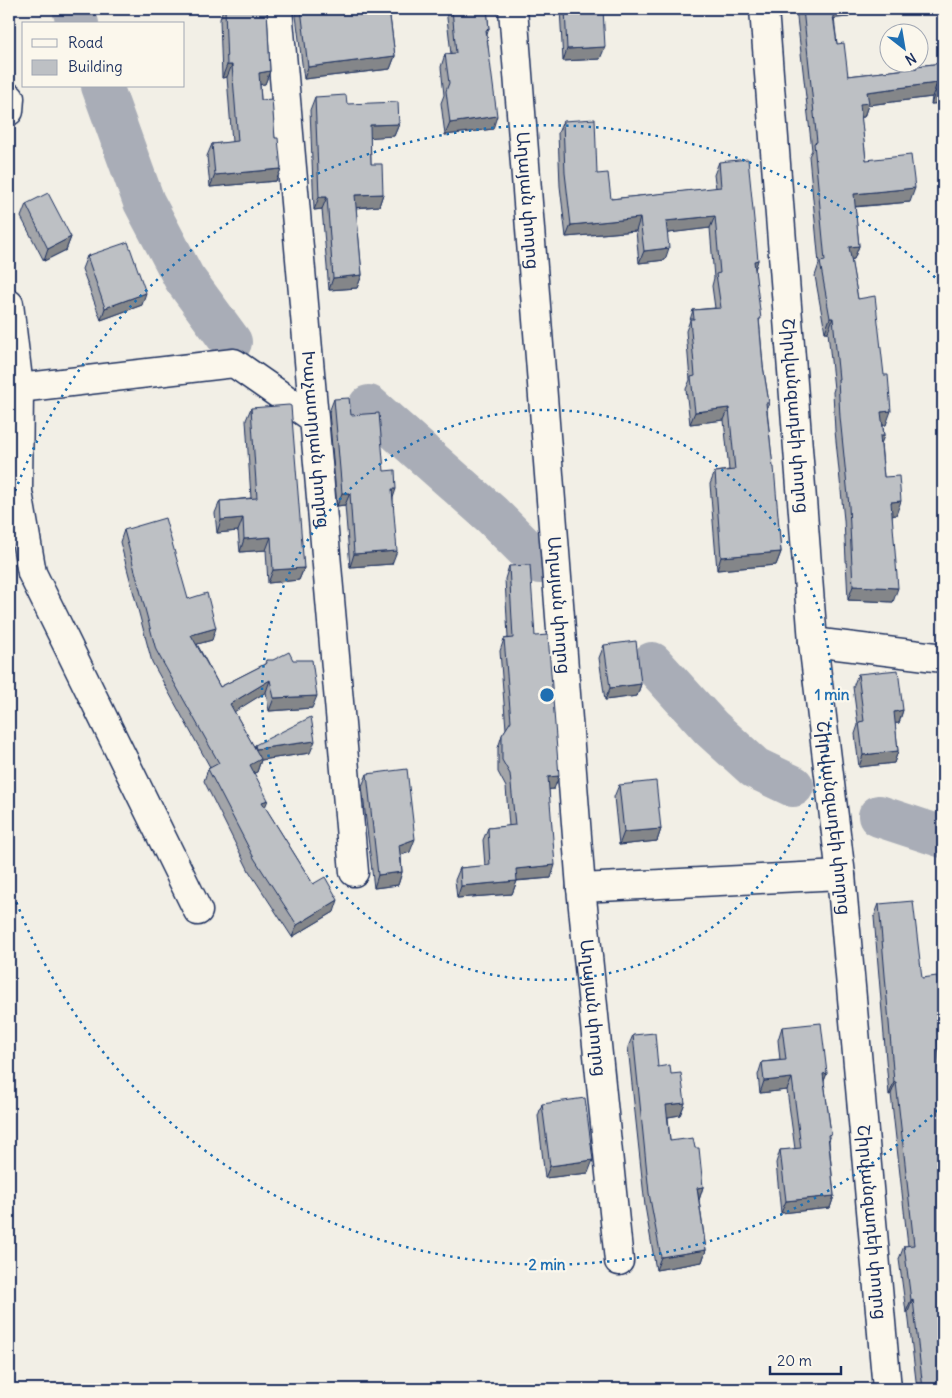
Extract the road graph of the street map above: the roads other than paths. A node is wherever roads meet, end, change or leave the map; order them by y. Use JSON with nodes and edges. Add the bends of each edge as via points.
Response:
{"nodes":[{"id":1,"x":278,"y":9,"type":"edge"},
{"id":2,"x":513,"y":9,"type":"edge"},
{"id":3,"x":764,"y":9,"type":"edge"},
{"id":4,"x":9,"y":304,"type":"edge"},
{"id":5,"x":19,"y":388,"type":"junction"},
{"id":6,"x":313,"y":418,"type":"junction"},
{"id":7,"x":813,"y":642,"type":"junction"},
{"id":8,"x":943,"y":658,"type":"edge"},
{"id":9,"x":354,"y":872,"type":"dead end"},
{"id":10,"x":841,"y":875,"type":"junction"},
{"id":11,"x":582,"y":888,"type":"junction"},
{"id":12,"x":198,"y":911,"type":"dead end"},
{"id":13,"x":619,"y":1260,"type":"dead end"},
{"id":14,"x":887,"y":1389,"type":"edge"}],
"edges":[{"from":1,"to":6,"type":"street","name":"Խաչատրյան փողոց"},
{"from":2,"to":11,"type":"street","name":"Աղայան փողոց"},
{"from":3,"to":7,"type":"street","name":"Շիրվանզադեի փողոց"},
{"from":4,"to":5,"type":"street"},
{"from":5,"to":6,"type":"street","via":[[234,363]]},
{"from":5,"to":12,"type":"street","via":[[18,492],[32,574]]},
{"from":6,"to":9,"type":"street","name":"Խաչատրյան փողոց"},
{"from":7,"to":8,"type":"street"},
{"from":7,"to":10,"type":"street","name":"Շիրվանզադեի փողոց"},
{"from":10,"to":11,"type":"street"},
{"from":10,"to":14,"type":"street","name":"Շիրվանզադեի փողոց"},
{"from":11,"to":13,"type":"street","name":"Աղայան փողոց"}]}
